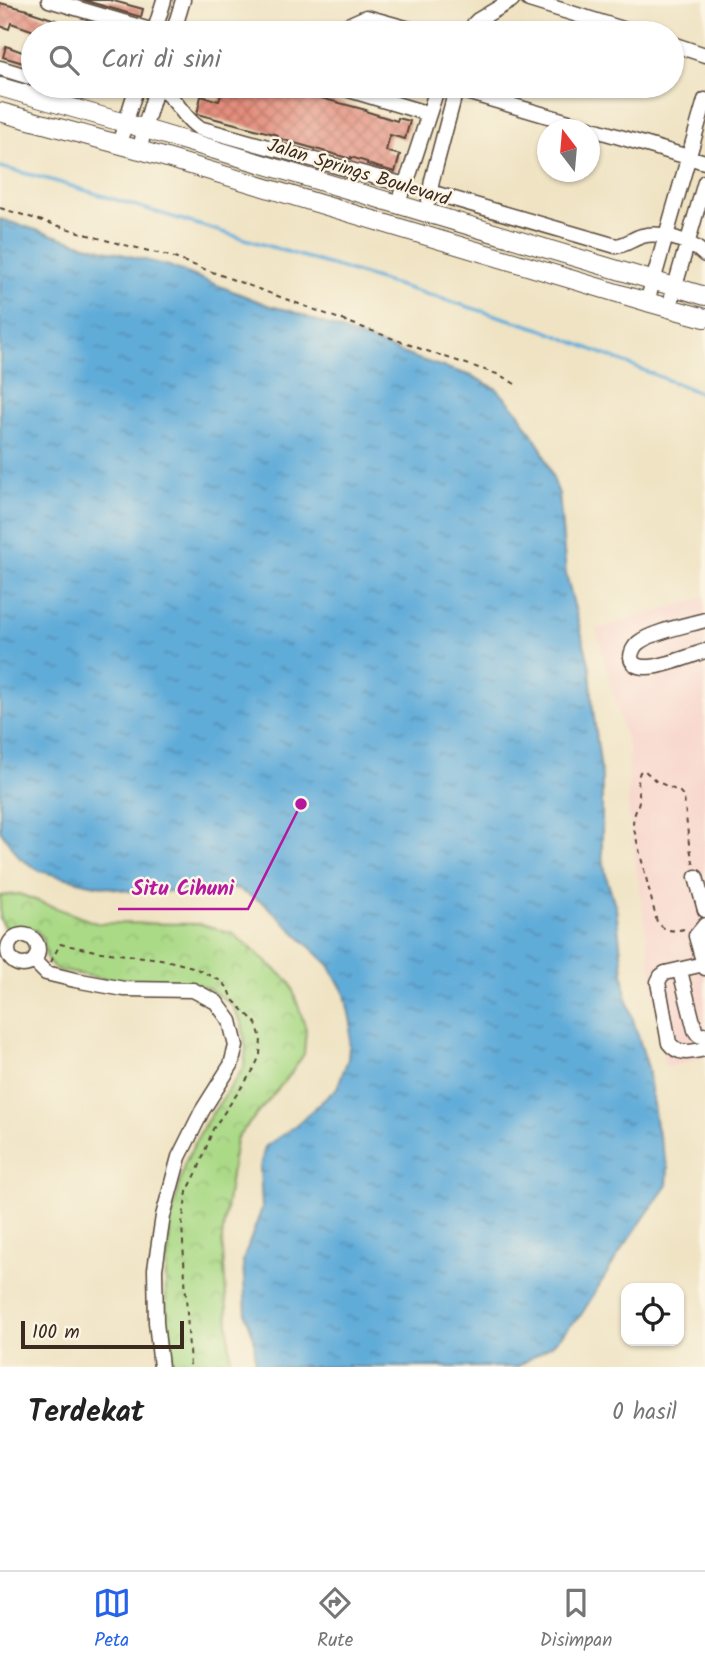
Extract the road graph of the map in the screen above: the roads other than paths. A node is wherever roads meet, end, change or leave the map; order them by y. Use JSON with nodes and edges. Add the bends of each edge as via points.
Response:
{"nodes":[{"id":1,"x":49,"y":0,"type":"edge"},
{"id":2,"x":164,"y":0,"type":"edge"},
{"id":3,"x":183,"y":0,"type":"edge"},
{"id":4,"x":512,"y":0,"type":"edge"},
{"id":5,"x":529,"y":0,"type":"edge"},
{"id":6,"x":117,"y":21,"type":"edge"},
{"id":7,"x":159,"y":21,"type":"edge"},
{"id":8,"x":177,"y":21,"type":"edge"},
{"id":9,"x":357,"y":21,"type":"edge"},
{"id":10,"x":380,"y":21,"type":"edge"},
{"id":11,"x":478,"y":21,"type":"edge"},
{"id":12,"x":597,"y":21,"type":"edge"},
{"id":13,"x":684,"y":48,"type":"edge"},
{"id":14,"x":705,"y":55,"type":"edge"},
{"id":15,"x":0,"y":68,"type":"edge"},
{"id":16,"x":21,"y":74,"type":"edge"},
{"id":17,"x":0,"y":87,"type":"edge"},
{"id":18,"x":21,"y":93,"type":"edge"},
{"id":19,"x":38,"y":98,"type":"edge"},
{"id":20,"x":133,"y":98,"type":"edge"},
{"id":21,"x":152,"y":98,"type":"edge"},
{"id":22,"x":174,"y":98,"type":"edge"},
{"id":23,"x":376,"y":98,"type":"edge"},
{"id":24,"x":434,"y":98,"type":"edge"},
{"id":25,"x":453,"y":98,"type":"edge"},
{"id":26,"x":493,"y":98,"type":"edge"},
{"id":27,"x":705,"y":100,"type":"edge"},
{"id":28,"x":0,"y":112,"type":"edge"},
{"id":29,"x":429,"y":114,"type":"junction"},
{"id":30,"x":125,"y":123,"type":"junction"},
{"id":31,"x":144,"y":129,"type":"junction"},
{"id":32,"x":119,"y":144,"type":"junction"},
{"id":33,"x":140,"y":150,"type":"junction"},
{"id":34,"x":689,"y":157,"type":"junction"},
{"id":35,"x":705,"y":162,"type":"edge"},
{"id":36,"x":705,"y":182,"type":"edge"},
{"id":37,"x":405,"y":185,"type":"junction"},
{"id":38,"x":430,"y":192,"type":"junction"},
{"id":39,"x":397,"y":204,"type":"junction"},
{"id":40,"x":426,"y":213,"type":"junction"},
{"id":41,"x":666,"y":237,"type":"junction"},
{"id":42,"x":687,"y":243,"type":"junction"},
{"id":43,"x":705,"y":255,"type":"edge"},
{"id":44,"x":654,"y":280,"type":"junction"},
{"id":45,"x":675,"y":287,"type":"junction"},
{"id":46,"x":705,"y":296,"type":"edge"},
{"id":47,"x":648,"y":302,"type":"junction"},
{"id":48,"x":669,"y":307,"type":"junction"},
{"id":49,"x":705,"y":318,"type":"edge"},
{"id":50,"x":705,"y":620,"type":"edge"},
{"id":51,"x":705,"y":651,"type":"edge"},
{"id":52,"x":696,"y":877,"type":"road end"},
{"id":53,"x":705,"y":911,"type":"edge"},
{"id":54,"x":705,"y":925,"type":"edge"},
{"id":55,"x":34,"y":961,"type":"dead end"},
{"id":56,"x":704,"y":966,"type":"edge"},
{"id":57,"x":680,"y":971,"type":"junction"},
{"id":58,"x":705,"y":1035,"type":"edge"},
{"id":59,"x":705,"y":1049,"type":"edge"},
{"id":60,"x":161,"y":1367,"type":"edge"}],
"edges":[{"from":1,"to":6,"type":"street"},
{"from":2,"to":7,"type":"street"},
{"from":3,"to":8,"type":"street"},
{"from":4,"to":11,"type":"street"},
{"from":5,"to":12,"type":"street"},
{"from":9,"to":10,"type":"street","via":[[366,17]]},
{"from":13,"to":14,"type":"street"},
{"from":15,"to":16,"type":"street"},
{"from":17,"to":18,"type":"main road","name":"Jalan Springs Boulevard"},
{"from":19,"to":30,"type":"main road","name":"Jalan Springs Boulevard"},
{"from":20,"to":30,"type":"street"},
{"from":21,"to":31,"type":"street"},
{"from":22,"to":37,"type":"street","via":[[199,128]]},
{"from":23,"to":29,"type":"street"},
{"from":24,"to":29,"type":"street"},
{"from":25,"to":38,"type":"street"},
{"from":26,"to":34,"type":"street"},
{"from":27,"to":34,"type":"street"},
{"from":28,"to":32,"type":"main road"},
{"from":29,"to":37,"type":"street"},
{"from":30,"to":31,"type":"main road","name":"Jalan Springs Boulevard"},
{"from":30,"to":32,"type":"street"},
{"from":31,"to":33,"type":"street"},
{"from":31,"to":39,"type":"main road","name":"Jalan Springs Boulevard"},
{"from":32,"to":33,"type":"main road"},
{"from":33,"to":47,"type":"main road"},
{"from":34,"to":35,"type":"street"},
{"from":34,"to":41,"type":"street"},
{"from":36,"to":42,"type":"street"},
{"from":37,"to":39,"type":"street"},
{"from":38,"to":40,"type":"street"},
{"from":38,"to":41,"type":"street","via":[[616,246],[650,234]]},
{"from":39,"to":40,"type":"main road","name":"Jalan Springs Boulevard"},
{"from":40,"to":44,"type":"main road","name":"Jalan Springs Boulevard"},
{"from":41,"to":42,"type":"street"},
{"from":41,"to":44,"type":"street"},
{"from":42,"to":43,"type":"street"},
{"from":42,"to":45,"type":"street"},
{"from":44,"to":45,"type":"main road","name":"Jalan Springs Boulevard"},
{"from":44,"to":47,"type":"street"},
{"from":45,"to":46,"type":"main road","name":"Jalan Springs Boulevard"},
{"from":45,"to":48,"type":"street"},
{"from":47,"to":48,"type":"main road"},
{"from":48,"to":49,"type":"main road"},
{"from":50,"to":51,"type":"street","via":[[638,643],[631,657],[638,667],[650,669]]},
{"from":52,"to":53,"type":"street"},
{"from":54,"to":56,"type":"street","via":[[696,936]]},
{"from":55,"to":60,"type":"street","via":[[46,973],[124,989],[193,990],[216,1002],[230,1021],[236,1046],[231,1065],[180,1157],[163,1216],[155,1269]]},
{"from":56,"to":57,"type":"street"},
{"from":57,"to":58,"type":"street","via":[[695,1030]]},
{"from":57,"to":59,"type":"street","via":[[661,976],[658,982],[669,1044],[681,1052]]}]}
